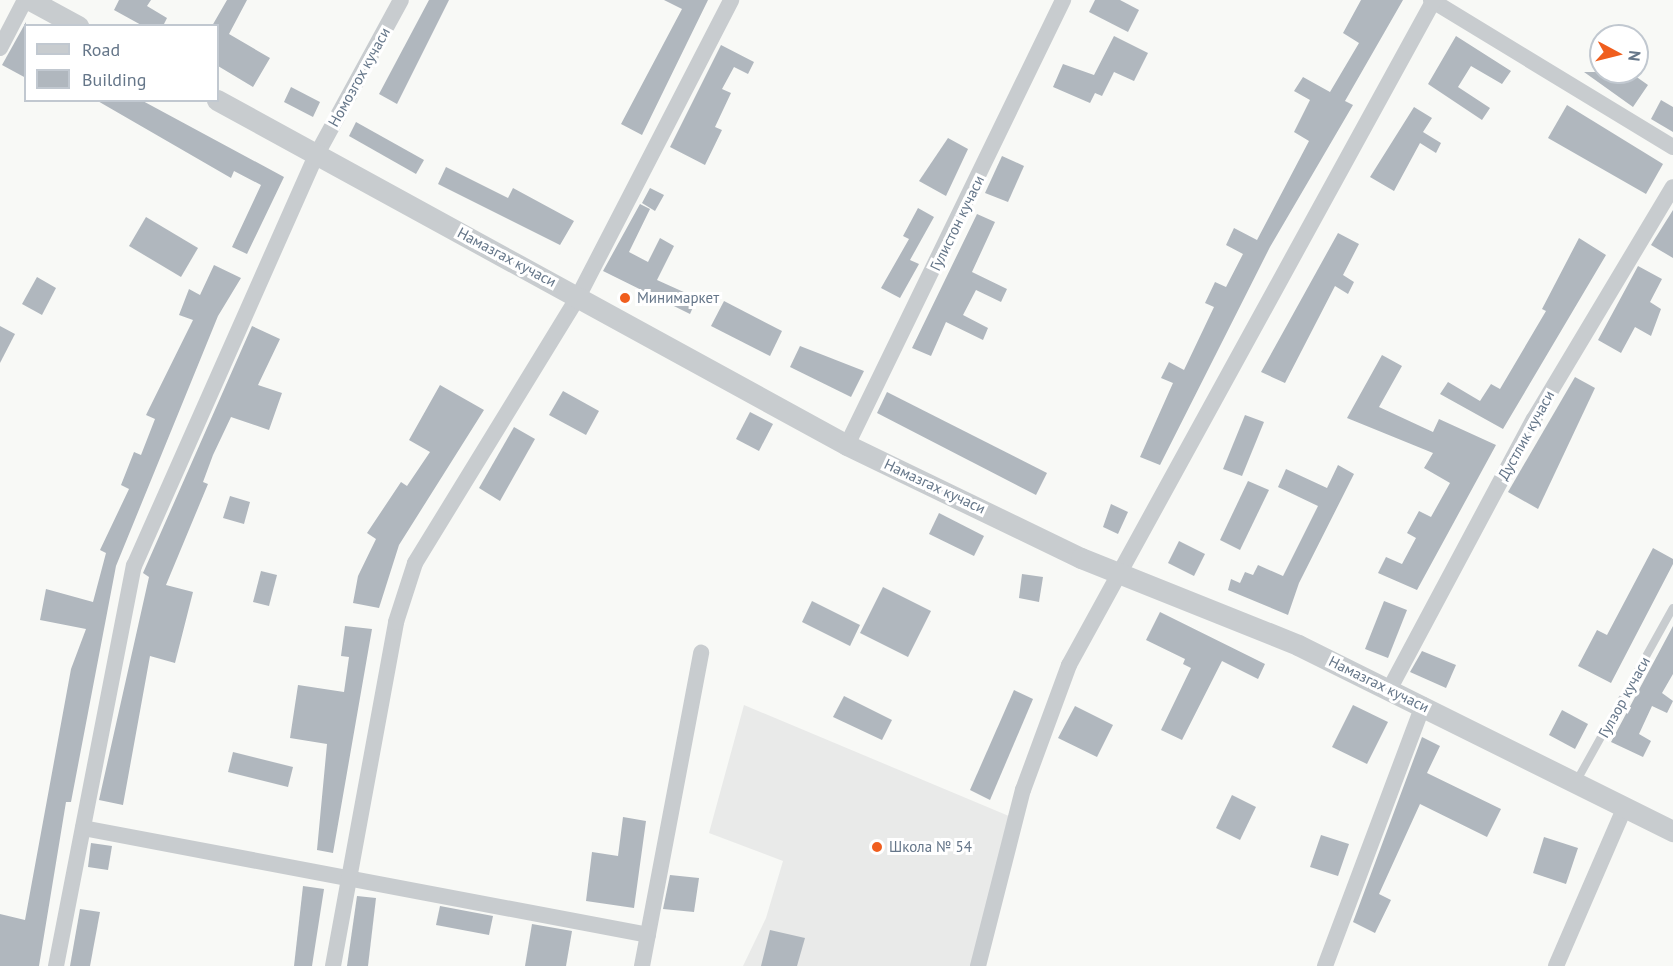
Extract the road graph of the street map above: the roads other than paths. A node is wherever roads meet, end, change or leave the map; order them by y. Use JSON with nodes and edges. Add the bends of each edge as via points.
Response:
{"nodes":[{"id":1,"x":25,"y":0,"type":"edge"},
{"id":2,"x":30,"y":0,"type":"edge"},
{"id":3,"x":401,"y":0,"type":"edge"},
{"id":4,"x":731,"y":0,"type":"edge"},
{"id":5,"x":1063,"y":0,"type":"edge"},
{"id":6,"x":1432,"y":0,"type":"edge"},
{"id":7,"x":74,"y":24,"type":"edge"},
{"id":8,"x":0,"y":48,"type":"edge"},
{"id":9,"x":219,"y":101,"type":"edge"},
{"id":10,"x":1673,"y":147,"type":"edge"},
{"id":11,"x":317,"y":154,"type":"junction"},
{"id":12,"x":1673,"y":187,"type":"edge"},
{"id":13,"x":579,"y":295,"type":"junction"},
{"id":14,"x":847,"y":445,"type":"junction"},
{"id":15,"x":1118,"y":572,"type":"junction"},
{"id":16,"x":1673,"y":608,"type":"edge"},
{"id":17,"x":701,"y":653,"type":"dead end"},
{"id":18,"x":1389,"y":690,"type":"junction"},
{"id":19,"x":1423,"y":705,"type":"junction"},
{"id":20,"x":1575,"y":785,"type":"junction"},
{"id":21,"x":1624,"y":809,"type":"junction"},
{"id":22,"x":83,"y":828,"type":"junction"},
{"id":23,"x":1673,"y":831,"type":"edge"},
{"id":24,"x":349,"y":876,"type":"junction"},
{"id":25,"x":648,"y":935,"type":"junction"},
{"id":26,"x":56,"y":966,"type":"edge"},
{"id":27,"x":333,"y":966,"type":"edge"},
{"id":28,"x":642,"y":966,"type":"edge"},
{"id":29,"x":978,"y":966,"type":"edge"},
{"id":30,"x":1325,"y":966,"type":"edge"},
{"id":31,"x":1556,"y":966,"type":"edge"}],
"edges":[{"from":1,"to":8,"type":"street"},
{"from":2,"to":7,"type":"street"},
{"from":3,"to":11,"type":"street","name":"Номозгох кучаси"},
{"from":4,"to":13,"type":"street"},
{"from":5,"to":14,"type":"street","name":"Гулистон кучаси"},
{"from":6,"to":10,"type":"street"},
{"from":6,"to":15,"type":"street"},
{"from":9,"to":11,"type":"street","name":"Намазгах кучаси"},
{"from":11,"to":13,"type":"street","name":"Намазгах кучаси"},
{"from":11,"to":22,"type":"street","name":"Номозгох кучаси","via":[[134,566],[102,709]]},
{"from":12,"to":18,"type":"street","name":"Дустлик кучаси","via":[[1534,419]]},
{"from":13,"to":14,"type":"street","name":"Намазгах кучаси"},
{"from":13,"to":24,"type":"street","via":[[415,563],[396,622]]},
{"from":14,"to":15,"type":"street","name":"Намазгах кучаси"},
{"from":15,"to":18,"type":"street","name":"Намазгах кучаси","via":[[1298,645]]},
{"from":15,"to":29,"type":"street","via":[[1069,665],[1023,790]]},
{"from":16,"to":20,"type":"lane","name":"Гулзор кучаси"},
{"from":17,"to":25,"type":"street"},
{"from":18,"to":19,"type":"street","name":"Намазгах кучаси"},
{"from":19,"to":20,"type":"street","name":"Намазгах кучаси"},
{"from":19,"to":30,"type":"street"},
{"from":20,"to":21,"type":"street","name":"Намазгах кучаси"},
{"from":21,"to":23,"type":"street","name":"Намазгах кучаси"},
{"from":21,"to":31,"type":"street"},
{"from":22,"to":24,"type":"street"},
{"from":22,"to":26,"type":"street","name":"Номозгох кучаси"},
{"from":24,"to":25,"type":"street"},
{"from":24,"to":27,"type":"street"},
{"from":25,"to":28,"type":"street"}]}
